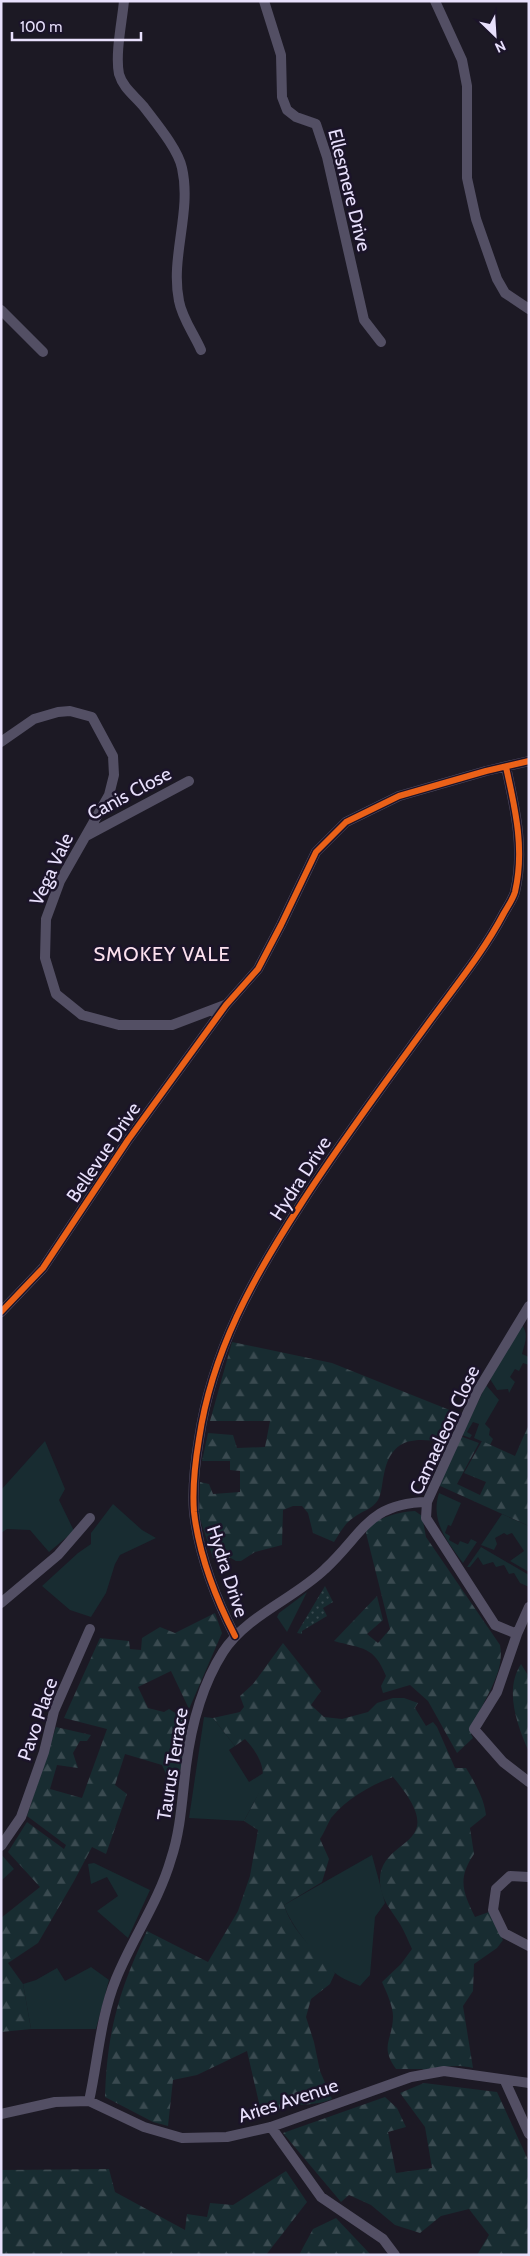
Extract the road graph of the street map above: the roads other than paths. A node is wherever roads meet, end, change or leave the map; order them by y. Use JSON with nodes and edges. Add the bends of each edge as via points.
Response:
{"nodes":[{"id":1,"x":124,"y":1,"type":"edge"},
{"id":2,"x":264,"y":1,"type":"edge"},
{"id":3,"x":435,"y":1,"type":"edge"},
{"id":4,"x":529,"y":308,"type":"edge"},
{"id":5,"x":1,"y":310,"type":"edge"},
{"id":6,"x":381,"y":342,"type":"dead end"},
{"id":7,"x":202,"y":350,"type":"dead end"},
{"id":8,"x":43,"y":352,"type":"dead end"},
{"id":9,"x":1,"y":742,"type":"edge"},
{"id":10,"x":529,"y":761,"type":"edge"},
{"id":11,"x":506,"y":767,"type":"junction"},
{"id":12,"x":189,"y":781,"type":"dead end"},
{"id":13,"x":85,"y":837,"type":"junction"},
{"id":14,"x":226,"y":1005,"type":"junction"},
{"id":15,"x":529,"y":1306,"type":"edge"},
{"id":16,"x":1,"y":1312,"type":"edge"},
{"id":17,"x":427,"y":1502,"type":"junction"},
{"id":18,"x":90,"y":1518,"type":"dead end"},
{"id":19,"x":1,"y":1603,"type":"edge"},
{"id":20,"x":529,"y":1607,"type":"edge"},
{"id":21,"x":90,"y":1629,"type":"dead end"},
{"id":22,"x":517,"y":1634,"type":"junction"},
{"id":23,"x":234,"y":1636,"type":"junction"},
{"id":24,"x":529,"y":1782,"type":"edge"},
{"id":25,"x":1,"y":1846,"type":"edge"},
{"id":26,"x":529,"y":1876,"type":"edge"},
{"id":27,"x":529,"y":1946,"type":"edge"},
{"id":28,"x":505,"y":2081,"type":"junction"},
{"id":29,"x":529,"y":2083,"type":"edge"},
{"id":30,"x":89,"y":2101,"type":"junction"},
{"id":31,"x":1,"y":2114,"type":"edge"},
{"id":32,"x":271,"y":2127,"type":"junction"},
{"id":33,"x":529,"y":2134,"type":"edge"},
{"id":34,"x":395,"y":2255,"type":"edge"}],
"edges":[{"from":1,"to":7,"type":"street","via":[[118,65],[121,80],[172,147],[183,169],[185,193],[178,291],[184,315]]},
{"from":2,"to":6,"type":"street","name":"Ellesmere Drive","via":[[280,55],[282,97],[287,110],[316,124],[319,130],[364,320]]},
{"from":3,"to":4,"type":"street","via":[[462,60],[467,86],[467,178],[476,219],[505,293]]},
{"from":5,"to":8,"type":"street"},
{"from":9,"to":13,"type":"street","name":"Vega Vale","via":[[34,720],[58,712],[70,710],[92,717],[113,756],[114,775],[109,794]]},
{"from":10,"to":11,"type":"street","name":"Bellevue Drive"},
{"from":11,"to":14,"type":"street","name":"Bellevue Drive","via":[[399,796],[346,822],[316,852],[258,969]]},
{"from":11,"to":23,"type":"street","name":"Hydra Drive","via":[[519,837],[520,863],[514,895],[493,934],[341,1142],[267,1256],[232,1323],[212,1377],[194,1469],[194,1511],[201,1549],[220,1608]]},
{"from":12,"to":13,"type":"street","name":"Canis Close"},
{"from":13,"to":14,"type":"street","name":"Vega Vale","via":[[60,881],[46,919],[45,958],[56,994],[82,1015],[120,1025],[172,1025]]},
{"from":14,"to":16,"type":"street","name":"Bellevue Drive","via":[[128,1140],[43,1268]]},
{"from":15,"to":17,"type":"street","name":"Camaeleon Close","via":[[477,1392]]},
{"from":17,"to":22,"type":"street","name":"Camaeleon Close","via":[[426,1518],[495,1625]]},
{"from":17,"to":23,"type":"street","name":"Taurus Terrace","via":[[407,1502],[382,1510],[364,1525],[327,1568]]},
{"from":18,"to":19,"type":"street","via":[[58,1556]]},
{"from":20,"to":22,"type":"street"},
{"from":21,"to":25,"type":"street","name":"Pavo Place","via":[[54,1711],[44,1752],[21,1817]]},
{"from":22,"to":24,"type":"street","via":[[497,1692],[474,1729],[503,1762]]},
{"from":23,"to":30,"type":"street","name":"Taurus Terrace","via":[[222,1653],[199,1704],[186,1764],[179,1831],[171,1861],[115,1980]]},
{"from":26,"to":27,"type":"street","via":[[510,1876],[503,1882],[496,1889],[493,1910],[504,1933]]},
{"from":28,"to":29,"type":"street","name":"Aries Avenue"},
{"from":28,"to":32,"type":"street","name":"Aries Avenue","via":[[444,2071],[411,2077]]},
{"from":28,"to":33,"type":"street"},
{"from":30,"to":31,"type":"street","name":"Aries Avenue","via":[[55,2102]]},
{"from":30,"to":32,"type":"street","name":"Aries Avenue","via":[[144,2127],[182,2138],[227,2137]]},
{"from":32,"to":34,"type":"street","via":[[321,2197],[383,2239]]}]}
